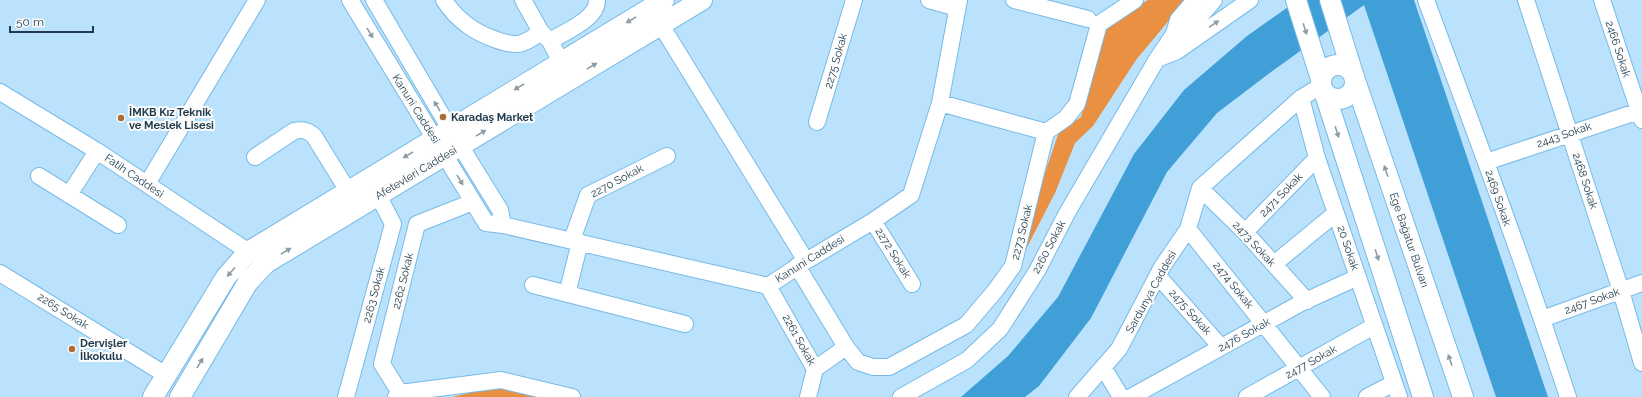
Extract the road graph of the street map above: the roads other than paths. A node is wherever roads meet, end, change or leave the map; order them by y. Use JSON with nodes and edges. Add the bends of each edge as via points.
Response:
{"nodes":[{"id":1,"x":257,"y":0,"type":"edge"},
{"id":2,"x":350,"y":0,"type":"edge"},
{"id":3,"x":374,"y":0,"type":"edge"},
{"id":4,"x":444,"y":0,"type":"edge"},
{"id":5,"x":597,"y":0,"type":"edge"},
{"id":6,"x":702,"y":0,"type":"edge"},
{"id":7,"x":854,"y":0,"type":"edge"},
{"id":8,"x":929,"y":0,"type":"edge"},
{"id":9,"x":1014,"y":0,"type":"edge"},
{"id":10,"x":1135,"y":0,"type":"edge"},
{"id":11,"x":1195,"y":0,"type":"edge"},
{"id":12,"x":1214,"y":0,"type":"edge"},
{"id":13,"x":1250,"y":0,"type":"edge"},
{"id":14,"x":1296,"y":0,"type":"edge"},
{"id":15,"x":1330,"y":0,"type":"edge"},
{"id":16,"x":1426,"y":0,"type":"edge"},
{"id":17,"x":1526,"y":0,"type":"edge"},
{"id":18,"x":1602,"y":0,"type":"edge"},
{"id":19,"x":526,"y":1,"type":"edge"},
{"id":20,"x":653,"y":3,"type":"edge"},
{"id":21,"x":958,"y":4,"type":"edge"},
{"id":22,"x":1088,"y":19,"type":"dead end"},
{"id":23,"x":661,"y":25,"type":"junction"},
{"id":24,"x":1174,"y":34,"type":"junction"},
{"id":25,"x":546,"y":37,"type":"junction"},
{"id":26,"x":1157,"y":59,"type":"junction"},
{"id":27,"x":561,"y":62,"type":"junction"},
{"id":28,"x":1354,"y":77,"type":"junction"},
{"id":29,"x":1323,"y":87,"type":"junction"},
{"id":30,"x":0,"y":92,"type":"edge"},
{"id":31,"x":1301,"y":98,"type":"junction"},
{"id":32,"x":940,"y":103,"type":"junction"},
{"id":33,"x":1641,"y":114,"type":"edge"},
{"id":34,"x":818,"y":122,"type":"dead end"},
{"id":35,"x":1046,"y":132,"type":"junction"},
{"id":36,"x":1570,"y":133,"type":"junction"},
{"id":37,"x":447,"y":142,"type":"junction"},
{"id":38,"x":97,"y":151,"type":"junction"},
{"id":39,"x":667,"y":156,"type":"dead end"},
{"id":40,"x":255,"y":157,"type":"dead end"},
{"id":41,"x":1317,"y":158,"type":"junction"},
{"id":42,"x":1486,"y":162,"type":"junction"},
{"id":43,"x":39,"y":176,"type":"dead end"},
{"id":44,"x":147,"y":184,"type":"junction"},
{"id":45,"x":1200,"y":188,"type":"junction"},
{"id":46,"x":348,"y":191,"type":"junction"},
{"id":47,"x":69,"y":196,"type":"junction"},
{"id":48,"x":378,"y":196,"type":"junction"},
{"id":49,"x":473,"y":202,"type":"junction"},
{"id":50,"x":1336,"y":213,"type":"junction"},
{"id":51,"x":873,"y":221,"type":"junction"},
{"id":52,"x":393,"y":224,"type":"junction"},
{"id":53,"x":417,"y":224,"type":"junction"},
{"id":54,"x":503,"y":225,"type":"junction"},
{"id":55,"x":118,"y":226,"type":"dead end"},
{"id":56,"x":1188,"y":229,"type":"junction"},
{"id":57,"x":1245,"y":232,"type":"junction"},
{"id":58,"x":576,"y":241,"type":"junction"},
{"id":59,"x":248,"y":252,"type":"junction"},
{"id":60,"x":266,"y":263,"type":"junction"},
{"id":61,"x":802,"y":263,"type":"junction"},
{"id":62,"x":1274,"y":264,"type":"junction"},
{"id":63,"x":0,"y":272,"type":"edge"},
{"id":64,"x":1158,"y":276,"type":"junction"},
{"id":65,"x":1358,"y":277,"type":"junction"},
{"id":66,"x":912,"y":284,"type":"dead end"},
{"id":67,"x":1642,"y":284,"type":"edge"},
{"id":68,"x":533,"y":285,"type":"dead end"},
{"id":69,"x":768,"y":286,"type":"junction"},
{"id":70,"x":1621,"y":291,"type":"junction"},
{"id":71,"x":567,"y":294,"type":"junction"},
{"id":72,"x":1307,"y":301,"type":"junction"},
{"id":73,"x":1542,"y":319,"type":"junction"},
{"id":74,"x":685,"y":324,"type":"dead end"},
{"id":75,"x":1264,"y":324,"type":"junction"},
{"id":76,"x":1374,"y":326,"type":"junction"},
{"id":77,"x":846,"y":347,"type":"junction"},
{"id":78,"x":1221,"y":348,"type":"junction"},
{"id":79,"x":1642,"y":363,"type":"edge"},
{"id":80,"x":1103,"y":367,"type":"junction"},
{"id":81,"x":1300,"y":368,"type":"junction"},
{"id":82,"x":815,"y":369,"type":"junction"},
{"id":83,"x":166,"y":375,"type":"junction"},
{"id":84,"x":1396,"y":390,"type":"edge"},
{"id":85,"x":398,"y":395,"type":"edge"},
{"id":86,"x":183,"y":396,"type":"edge"},
{"id":87,"x":153,"y":397,"type":"edge"},
{"id":88,"x":346,"y":397,"type":"edge"},
{"id":89,"x":572,"y":397,"type":"edge"},
{"id":90,"x":808,"y":397,"type":"edge"},
{"id":91,"x":901,"y":397,"type":"edge"},
{"id":92,"x":1077,"y":397,"type":"edge"},
{"id":93,"x":1121,"y":397,"type":"edge"},
{"id":94,"x":1131,"y":397,"type":"edge"},
{"id":95,"x":1247,"y":397,"type":"edge"},
{"id":96,"x":1322,"y":397,"type":"edge"},
{"id":97,"x":1367,"y":397,"type":"edge"},
{"id":98,"x":1423,"y":397,"type":"edge"},
{"id":99,"x":1463,"y":397,"type":"edge"},
{"id":100,"x":1568,"y":397,"type":"edge"}],
"edges":[{"from":1,"to":44,"type":"street"},
{"from":2,"to":37,"type":"street","name":"Kanuni Caddesi","one_way":true},
{"from":37,"to":3,"type":"street","name":"Kanuni Caddesi","one_way":true},
{"from":4,"to":25,"type":"street","via":[[449,9],[470,27],[488,37],[521,44]]},
{"from":5,"to":25,"type":"street","via":[[590,17]]},
{"from":6,"to":23,"type":"main road","name":"Afetevleri Caddesi"},
{"from":7,"to":34,"type":"street","name":"2275 Sokak"},
{"from":8,"to":21,"type":"street"},
{"from":9,"to":22,"type":"street"},
{"from":10,"to":35,"type":"street","via":[[1099,24],[1077,104],[1066,118]]},
{"from":11,"to":24,"type":"street","name":"2260 Sokak","via":[[1178,20]]},
{"from":12,"to":24,"type":"street","via":[[1189,29]]},
{"from":26,"to":13,"type":"street","one_way":true,"via":[[1177,51]]},
{"from":14,"to":29,"type":"main road","one_way":true},
{"from":15,"to":28,"type":"main road","name":"Ege Bağatur Bulvarı"},
{"from":16,"to":42,"type":"street","name":"2469 Sokak"},
{"from":17,"to":36,"type":"street","name":"2468 Sokak"},
{"from":18,"to":33,"type":"street","name":"2466 Sokak"},
{"from":19,"to":25,"type":"street"},
{"from":20,"to":27,"type":"main road","name":"Afetevleri Caddesi","one_way":true},
{"from":21,"to":32,"type":"street","name":"Kanuni Caddesi"},
{"from":37,"to":23,"type":"main road","name":"Afetevleri Caddesi","one_way":true},
{"from":23,"to":61,"type":"street","name":"2273 Sokak"},
{"from":24,"to":26,"type":"street","name":"2260 Sokak"},
{"from":25,"to":27,"type":"street"},
{"from":26,"to":91,"type":"street","name":"2260 Sokak","via":[[1067,213],[1037,271],[1000,329],[967,360]]},
{"from":27,"to":37,"type":"main road","name":"Afetevleri Caddesi","one_way":true},
{"from":28,"to":29,"type":"main road","via":[[1342,66],[1331,66],[1326,70]]},
{"from":28,"to":29,"type":"main road","via":[[1352,94],[1347,97],[1336,100]]},
{"from":99,"to":28,"type":"main road","name":"Ege Bağatur Bulvarı","one_way":true},
{"from":29,"to":31,"type":"street"},
{"from":29,"to":98,"type":"main road","one_way":true},
{"from":30,"to":38,"type":"street","name":"Fatih Caddesi"},
{"from":31,"to":41,"type":"street","name":"20 Sokak"},
{"from":31,"to":45,"type":"street"},
{"from":32,"to":35,"type":"street"},
{"from":32,"to":51,"type":"street","name":"Kanuni Caddesi","via":[[911,195]]},
{"from":33,"to":36,"type":"street","name":"2443 Sokak"},
{"from":35,"to":77,"type":"street","name":"2273 Sokak","via":[[1013,266],[966,325],[888,368],[858,362]]},
{"from":36,"to":42,"type":"street","name":"2443 Sokak"},
{"from":36,"to":70,"type":"street","name":"2468 Sokak"},
{"from":37,"to":46,"type":"main road","name":"Afetevleri Caddesi","one_way":true},
{"from":37,"to":48,"type":"main road","name":"Afetevleri Caddesi"},
{"from":37,"to":49,"type":"street","name":"Kanuni Caddesi","one_way":true},
{"from":37,"to":54,"type":"street","name":"Kanuni Caddesi","via":[[500,210]]},
{"from":38,"to":44,"type":"street","name":"Fatih Caddesi"},
{"from":38,"to":47,"type":"street"},
{"from":39,"to":58,"type":"street","name":"2270 Sokak","via":[[588,195]]},
{"from":40,"to":46,"type":"street","via":[[294,131],[308,131]]},
{"from":41,"to":50,"type":"street","name":"20 Sokak"},
{"from":41,"to":57,"type":"street","name":"2471 Sokak"},
{"from":42,"to":73,"type":"street","name":"2469 Sokak"},
{"from":43,"to":47,"type":"street"},
{"from":44,"to":59,"type":"street","name":"Fatih Caddesi"},
{"from":45,"to":56,"type":"street","name":"Sardunya Caddesi"},
{"from":45,"to":57,"type":"street","name":"2473 Sokak"},
{"from":46,"to":59,"type":"main road","name":"Afetevleri Caddesi"},
{"from":47,"to":55,"type":"street"},
{"from":48,"to":52,"type":"street"},
{"from":60,"to":48,"type":"main road","name":"Afetevleri Caddesi","one_way":true},
{"from":49,"to":53,"type":"street"},
{"from":49,"to":54,"type":"street","name":"Kanuni Caddesi","via":[[486,223]]},
{"from":50,"to":62,"type":"street"},
{"from":50,"to":65,"type":"street","name":"20 Sokak"},
{"from":51,"to":61,"type":"street","name":"Kanuni Caddesi"},
{"from":51,"to":66,"type":"street","name":"2272 Sokak"},
{"from":52,"to":53,"type":"street"},
{"from":52,"to":88,"type":"street","name":"2263 Sokak"},
{"from":53,"to":85,"type":"street","name":"2262 Sokak","via":[[382,364]]},
{"from":54,"to":58,"type":"street","name":"Kanuni Caddesi"},
{"from":56,"to":64,"type":"street","name":"Sardunya Caddesi"},
{"from":56,"to":75,"type":"street","name":"2474 Sokak"},
{"from":57,"to":62,"type":"street","name":"2473 Sokak"},
{"from":58,"to":69,"type":"street","name":"Kanuni Caddesi"},
{"from":58,"to":71,"type":"street","name":"2270 Sokak"},
{"from":59,"to":60,"type":"street","name":"Fatih Caddesi"},
{"from":59,"to":83,"type":"main road","name":"Afetevleri Caddesi","one_way":true,"via":[[226,277]]},
{"from":86,"to":60,"type":"main road","name":"Afetevleri Caddesi","one_way":true,"via":[[248,282]]},
{"from":61,"to":69,"type":"street","name":"Kanuni Caddesi"},
{"from":61,"to":77,"type":"street","name":"2273 Sokak"},
{"from":62,"to":72,"type":"street","name":"2473 Sokak"},
{"from":63,"to":83,"type":"street","name":"2265 Sokak"},
{"from":64,"to":78,"type":"street","name":"2475 Sokak"},
{"from":64,"to":80,"type":"street","name":"Sardunya Caddesi","via":[[1119,349]]},
{"from":65,"to":72,"type":"street","name":"2476 Sokak"},
{"from":65,"to":76,"type":"street","name":"20 Sokak"},
{"from":67,"to":70,"type":"street","name":"2467 Sokak"},
{"from":68,"to":71,"type":"street"},
{"from":69,"to":82,"type":"street","name":"2261 Sokak"},
{"from":70,"to":73,"type":"street","name":"2467 Sokak"},
{"from":70,"to":79,"type":"street","name":"2468 Sokak"},
{"from":71,"to":74,"type":"street"},
{"from":72,"to":75,"type":"street","name":"2476 Sokak"},
{"from":73,"to":100,"type":"street","name":"2469 Sokak"},
{"from":75,"to":78,"type":"street","name":"2476 Sokak"},
{"from":75,"to":81,"type":"street","name":"2474 Sokak"},
{"from":76,"to":81,"type":"street","name":"2477 Sokak"},
{"from":76,"to":84,"type":"street","name":"20 Sokak"},
{"from":77,"to":82,"type":"street"},
{"from":78,"to":94,"type":"street","name":"2476 Sokak"},
{"from":80,"to":92,"type":"street","name":"Sardunya Caddesi"},
{"from":80,"to":93,"type":"street"},
{"from":81,"to":95,"type":"street","name":"2477 Sokak"},
{"from":81,"to":96,"type":"street","name":"2474 Sokak"},
{"from":82,"to":90,"type":"street","name":"2261 Sokak"},
{"from":83,"to":87,"type":"main road","name":"Afetevleri Caddesi"},
{"from":84,"to":97,"type":"street"},
{"from":85,"to":89,"type":"street","via":[[501,380]]}]}
